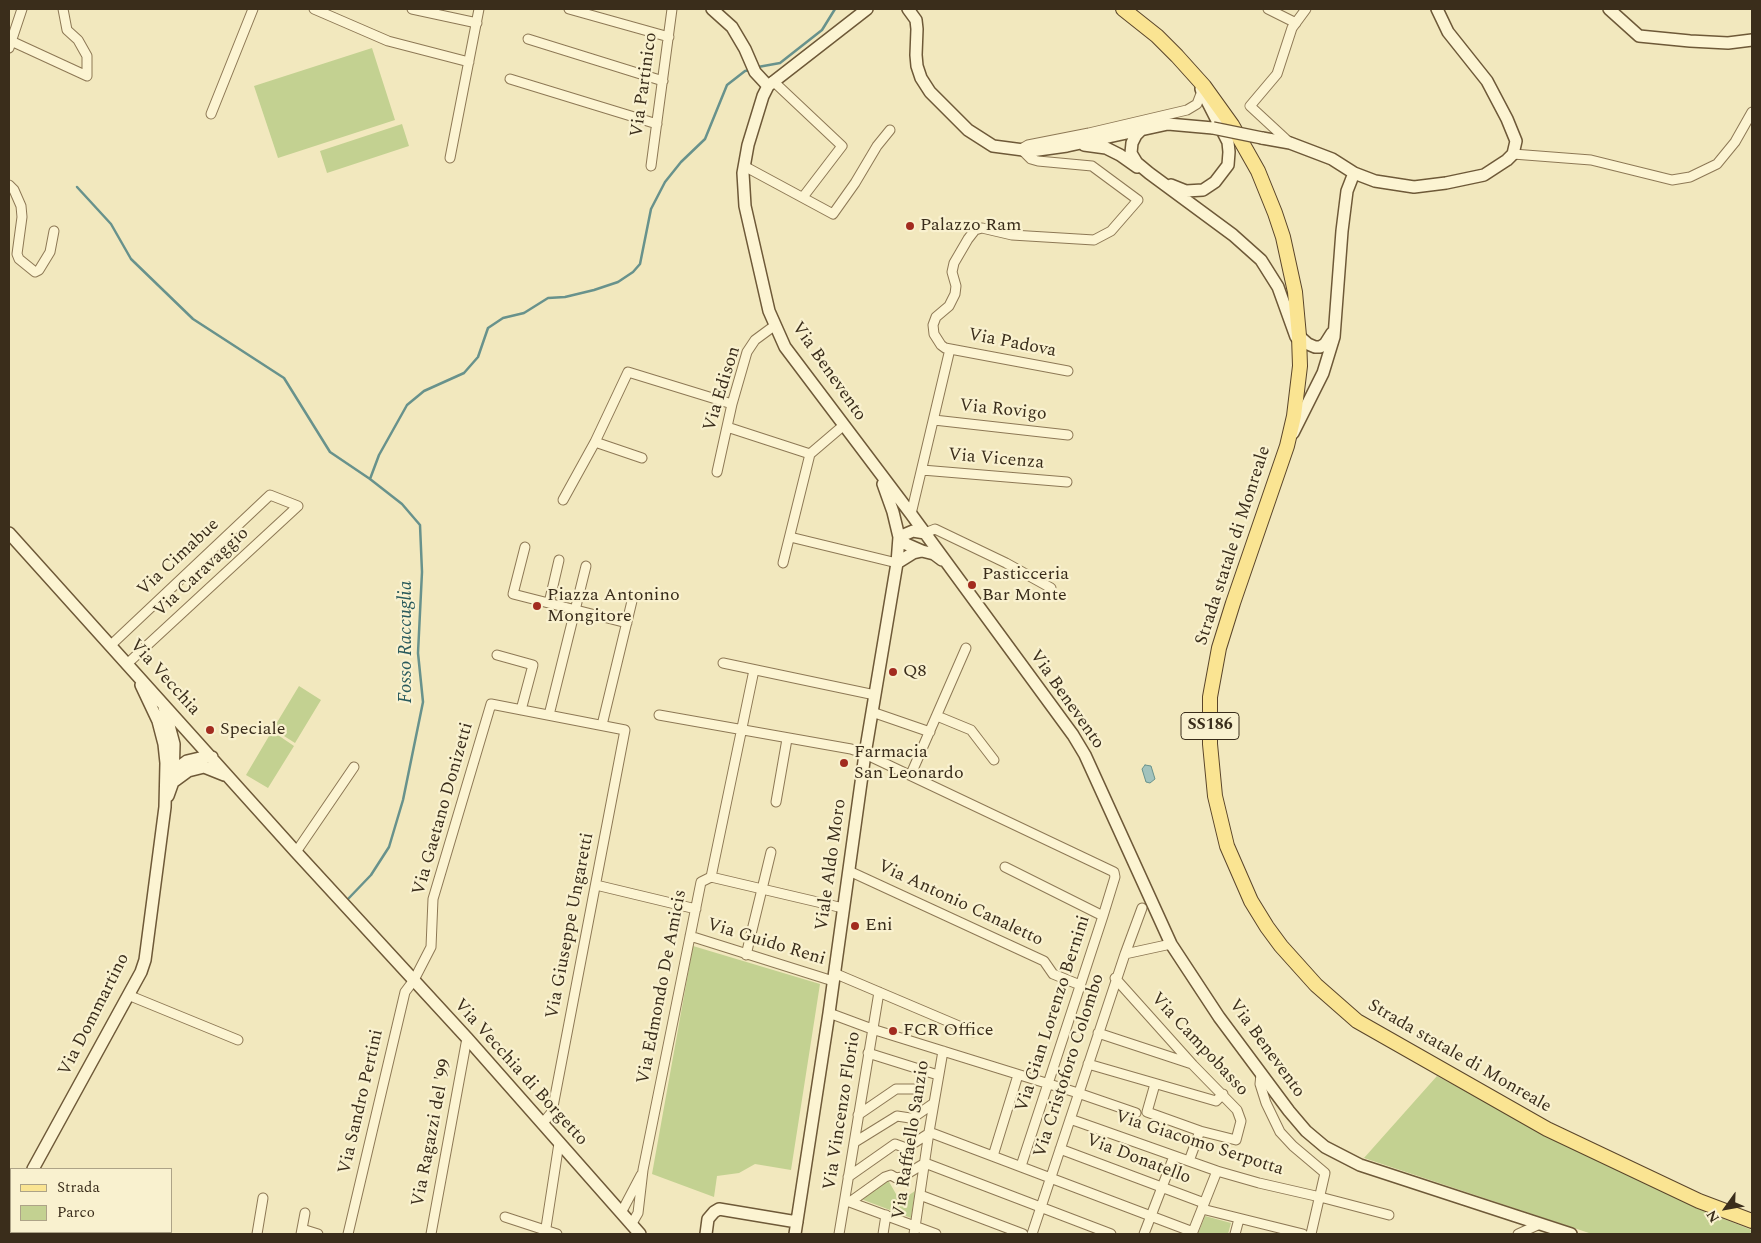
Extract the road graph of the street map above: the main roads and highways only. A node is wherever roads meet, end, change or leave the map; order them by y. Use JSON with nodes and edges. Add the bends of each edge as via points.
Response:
{"nodes":[{"id":1,"x":712,"y":9,"type":"edge"},
{"id":2,"x":867,"y":9,"type":"edge"},
{"id":3,"x":908,"y":9,"type":"edge"},
{"id":4,"x":1123,"y":9,"type":"edge"},
{"id":5,"x":1437,"y":9,"type":"edge"},
{"id":6,"x":1609,"y":9,"type":"edge"},
{"id":7,"x":1752,"y":40,"type":"edge"},
{"id":8,"x":1193,"y":74,"type":"junction"},
{"id":9,"x":771,"y":84,"type":"junction"},
{"id":10,"x":1143,"y":128,"type":"junction"},
{"id":11,"x":1124,"y":133,"type":"junction"},
{"id":12,"x":1075,"y":144,"type":"junction"},
{"id":13,"x":1120,"y":155,"type":"junction"},
{"id":14,"x":1149,"y":173,"type":"junction"},
{"id":15,"x":1354,"y":173,"type":"junction"},
{"id":16,"x":1335,"y":316,"type":"junction"},
{"id":17,"x":1299,"y":341,"type":"junction"},
{"id":18,"x":1287,"y":446,"type":"junction"},
{"id":19,"x":880,"y":473,"type":"junction"},
{"id":20,"x":9,"y":532,"type":"edge"},
{"id":21,"x":924,"y":533,"type":"junction"},
{"id":22,"x":899,"y":537,"type":"junction"},
{"id":23,"x":922,"y":551,"type":"junction"},
{"id":24,"x":946,"y":562,"type":"junction"},
{"id":25,"x":897,"y":563,"type":"junction"},
{"id":26,"x":128,"y":663,"type":"junction"},
{"id":27,"x":163,"y":702,"type":"junction"},
{"id":28,"x":212,"y":757,"type":"junction"},
{"id":29,"x":174,"y":770,"type":"junction"},
{"id":30,"x":232,"y":779,"type":"junction"},
{"id":31,"x":169,"y":781,"type":"junction"},
{"id":32,"x":374,"y":936,"type":"joint"},
{"id":33,"x":34,"y":1168,"type":"edge"},
{"id":34,"x":1752,"y":1221,"type":"edge"},
{"id":35,"x":797,"y":1222,"type":"junction"},
{"id":36,"x":640,"y":1234,"type":"edge"},
{"id":37,"x":706,"y":1234,"type":"edge"},
{"id":38,"x":795,"y":1234,"type":"edge"},
{"id":39,"x":1571,"y":1234,"type":"edge"}],
"edges":[{"from":1,"to":9,"type":"main road","via":[[732,27],[753,69]]},
{"from":2,"to":9,"type":"main road"},
{"from":3,"to":12,"type":"main road","via":[[916,20],[917,66],[921,78],[930,92],[980,140],[993,146],[1031,151]]},
{"from":4,"to":8,"type":"main road","name":"Strada statale di Monreale","number":"SS186","via":[[1157,36]]},
{"from":5,"to":15,"type":"main road","via":[[1448,32],[1487,81],[1507,119],[1516,141],[1513,154],[1484,175],[1414,187],[1375,181]]},
{"from":6,"to":7,"type":"main road","via":[[1639,36],[1728,43]]},
{"from":8,"to":14,"type":"main road","via":[[1228,142],[1229,159],[1225,170],[1208,187],[1195,191],[1178,189]]},
{"from":8,"to":17,"type":"main road","name":"Strada statale di Monreale","number":"SS186","via":[[1232,125],[1268,194],[1289,260]]},
{"from":9,"to":19,"type":"main road","name":"Via Benevento","via":[[763,96],[748,145],[743,189],[774,326],[785,347]]},
{"from":10,"to":11,"type":"main road"},
{"from":10,"to":14,"type":"main road","via":[[1132,143],[1131,153]]},
{"from":10,"to":15,"type":"main road","bridge":true,"via":[[1168,124],[1212,128],[1290,143],[1332,159]]},
{"from":11,"to":12,"type":"main road"},
{"from":11,"to":13,"type":"main road","via":[[1119,139]]},
{"from":12,"to":13,"type":"main road","via":[[1106,148]]},
{"from":13,"to":14,"type":"main road"},
{"from":14,"to":17,"type":"main road","via":[[1233,234],[1261,260],[1278,287]]},
{"from":15,"to":16,"type":"main road","via":[[1347,191]]},
{"from":16,"to":17,"type":"main road","via":[[1328,340],[1320,347]]},
{"from":16,"to":18,"type":"main road","via":[[1334,337],[1323,373]]},
{"from":17,"to":18,"type":"main road","name":"Strada statale di Monreale","number":"SS186","via":[[1300,366]]},
{"from":18,"to":34,"type":"main road","name":"Strada statale di Monreale","number":"SS186","via":[[1232,603],[1210,696],[1210,744],[1217,804],[1227,846],[1255,907],[1316,986],[1357,1021],[1547,1129],[1699,1201]]},
{"from":19,"to":21,"type":"main road","name":"Via Benevento"},
{"from":19,"to":22,"type":"main road","name":"Viale Aldo Moro"},
{"from":20,"to":26,"type":"main road","name":"Via Vecchia"},
{"from":21,"to":22,"type":"main road","via":[[913,531]]},
{"from":21,"to":24,"type":"main road","name":"Via Benevento"},
{"from":22,"to":23,"type":"main road"},
{"from":22,"to":25,"type":"main road","name":"Viale Aldo Moro"},
{"from":23,"to":24,"type":"main road"},
{"from":23,"to":25,"type":"main road"},
{"from":24,"to":39,"type":"main road","name":"Via Benevento","via":[[1086,755],[1171,944],[1219,1017],[1306,1131],[1325,1147],[1360,1165]]},
{"from":25,"to":35,"type":"main road","name":"Viale Aldo Moro"},
{"from":26,"to":27,"type":"main road","name":"Via Vecchia"},
{"from":26,"to":31,"type":"main road","via":[[158,721]]},
{"from":27,"to":28,"type":"main road","name":"Via Vecchia"},
{"from":27,"to":29,"type":"main road","via":[[174,744]]},
{"from":28,"to":29,"type":"main road","via":[[195,758]]},
{"from":28,"to":30,"type":"main road","name":"Via Vecchia"},
{"from":29,"to":31,"type":"main road"},
{"from":30,"to":31,"type":"main road","via":[[204,767]]},
{"from":30,"to":32,"type":"main road","name":"Via Vecchia"},
{"from":31,"to":33,"type":"main road","name":"Via Dommartino","via":[[141,972]]},
{"from":32,"to":36,"type":"main road","name":"Via Vecchia di Borgetto"},
{"from":35,"to":37,"type":"main road","via":[[719,1209],[708,1219]]},
{"from":35,"to":38,"type":"main road","name":"Viale Aldo Moro"}]}
